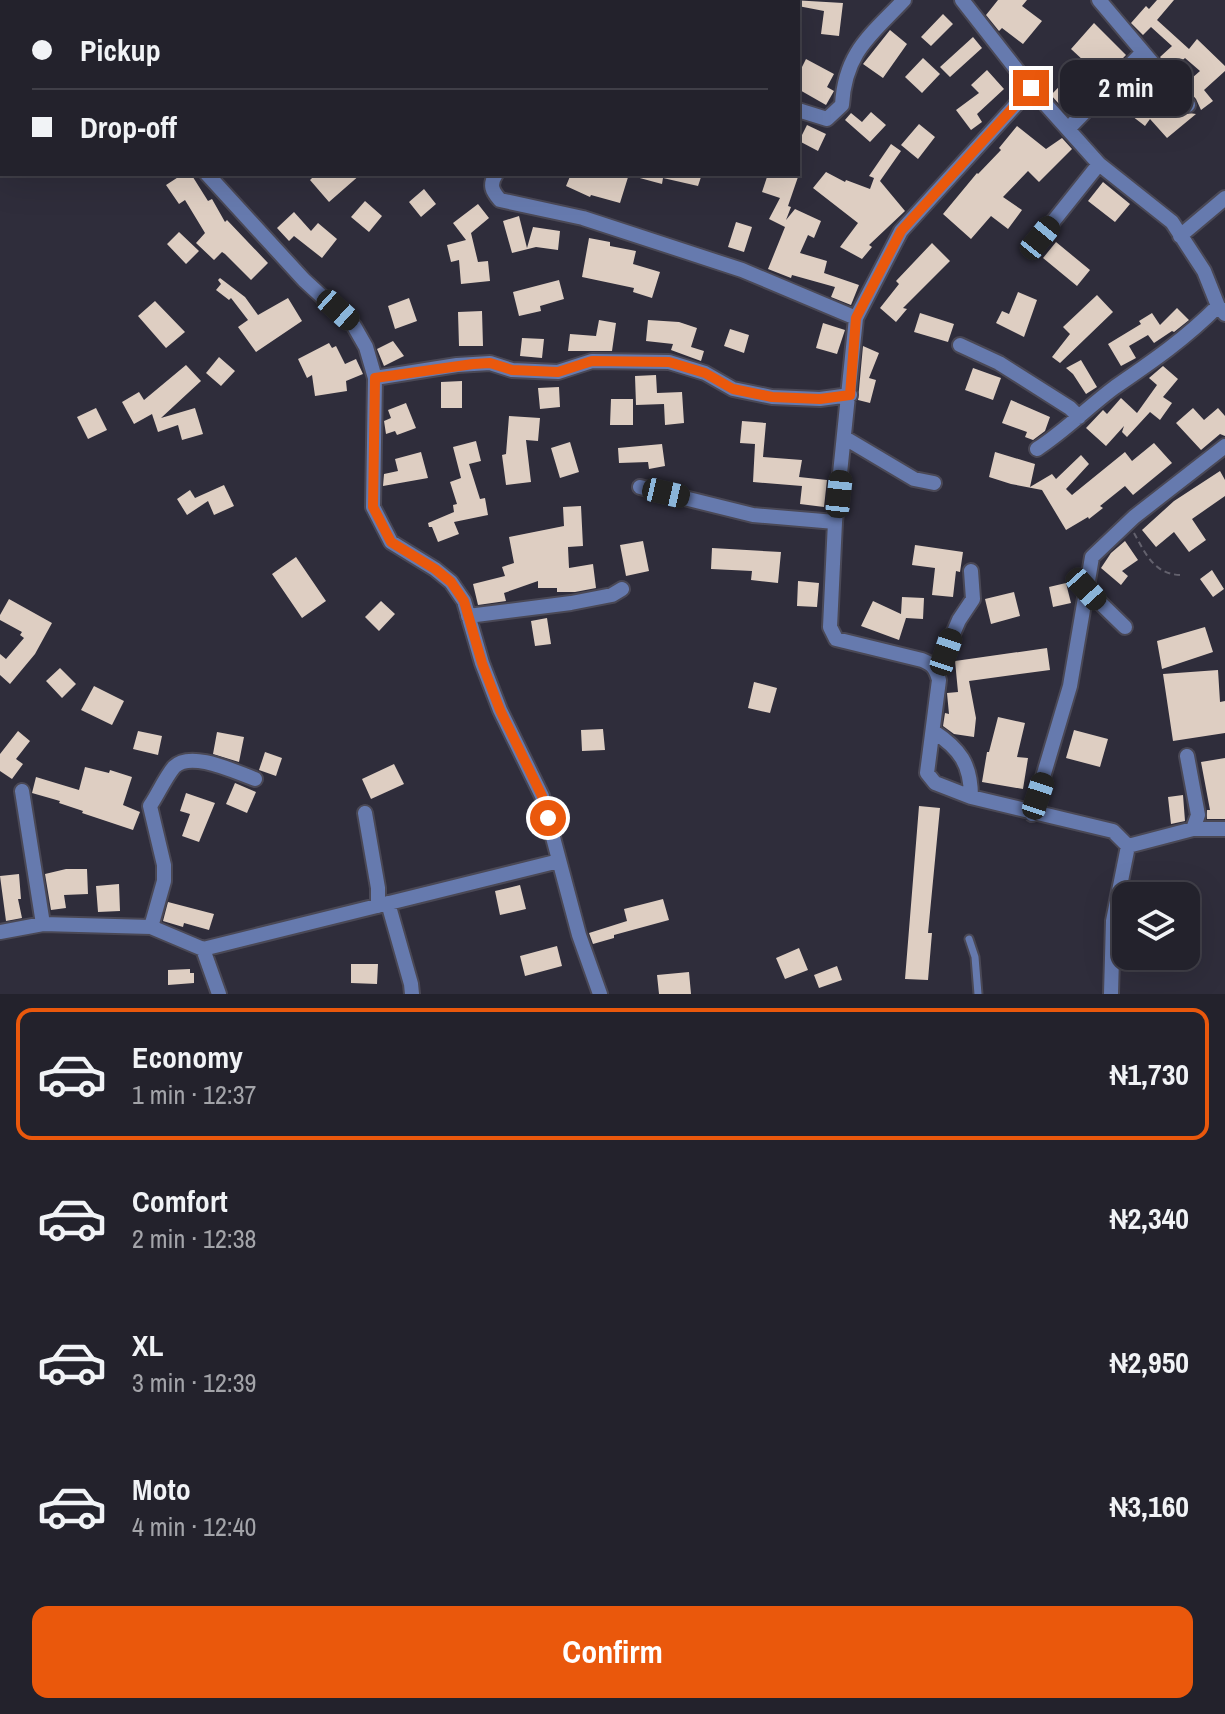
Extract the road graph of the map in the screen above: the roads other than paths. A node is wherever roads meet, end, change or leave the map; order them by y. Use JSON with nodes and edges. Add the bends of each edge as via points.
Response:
{"nodes":[{"id":1,"x":904,"y":0,"type":"edge"},
{"id":2,"x":962,"y":0,"type":"edge"},
{"id":3,"x":1099,"y":0,"type":"edge"},
{"id":4,"x":1143,"y":52,"type":"junction"},
{"id":5,"x":1031,"y":88,"type":"junction"},
{"id":6,"x":1188,"y":105,"type":"dead end"},
{"id":7,"x":800,"y":111,"type":"edge"},
{"id":8,"x":1068,"y":129,"type":"junction"},
{"id":9,"x":1099,"y":164,"type":"junction"},
{"id":10,"x":209,"y":176,"type":"edge"},
{"id":11,"x":495,"y":176,"type":"edge"},
{"id":12,"x":1225,"y":198,"type":"edge"},
{"id":13,"x":1180,"y":236,"type":"junction"},
{"id":14,"x":1040,"y":238,"type":"dead end"},
{"id":15,"x":1222,"y":310,"type":"edge"},
{"id":16,"x":856,"y":318,"type":"junction"},
{"id":17,"x":960,"y":345,"type":"dead end"},
{"id":18,"x":375,"y":378,"type":"junction"},
{"id":19,"x":850,"y":395,"type":"junction"},
{"id":20,"x":1079,"y":417,"type":"junction"},
{"id":21,"x":845,"y":438,"type":"junction"},
{"id":22,"x":1225,"y":446,"type":"edge"},
{"id":23,"x":1037,"y":449,"type":"dead end"},
{"id":24,"x":934,"y":483,"type":"dead end"},
{"id":25,"x":640,"y":487,"type":"dead end"},
{"id":26,"x":835,"y":522,"type":"junction"},
{"id":27,"x":971,"y":571,"type":"dead end"},
{"id":28,"x":622,"y":589,"type":"dead end"},
{"id":29,"x":1086,"y":589,"type":"junction"},
{"id":30,"x":468,"y":616,"type":"junction"},
{"id":31,"x":1125,"y":627,"type":"dead end"},
{"id":32,"x":937,"y":671,"type":"junction"},
{"id":33,"x":933,"y":731,"type":"junction"},
{"id":34,"x":1187,"y":756,"type":"dead end"},
{"id":35,"x":255,"y":779,"type":"dead end"},
{"id":36,"x":22,"y":791,"type":"dead end"},
{"id":37,"x":971,"y":797,"type":"junction"},
{"id":38,"x":365,"y":813,"type":"dead end"},
{"id":39,"x":1032,"y":814,"type":"junction"},
{"id":40,"x":1193,"y":829,"type":"junction"},
{"id":41,"x":1225,"y":829,"type":"edge"},
{"id":42,"x":1128,"y":846,"type":"junction"},
{"id":43,"x":559,"y":861,"type":"junction"},
{"id":44,"x":383,"y":905,"type":"junction"},
{"id":45,"x":43,"y":924,"type":"junction"},
{"id":46,"x":151,"y":927,"type":"junction"},
{"id":47,"x":0,"y":932,"type":"edge"},
{"id":48,"x":969,"y":939,"type":"dead end"},
{"id":49,"x":203,"y":949,"type":"junction"},
{"id":50,"x":219,"y":994,"type":"edge"},
{"id":51,"x":412,"y":994,"type":"edge"},
{"id":52,"x":600,"y":994,"type":"edge"},
{"id":53,"x":978,"y":994,"type":"edge"},
{"id":54,"x":1111,"y":994,"type":"edge"}],
"edges":[{"from":1,"to":7,"type":"street","via":[[862,42],[843,85],[842,105],[827,119]]},
{"from":2,"to":5,"type":"street"},
{"from":3,"to":4,"type":"street"},
{"from":4,"to":6,"type":"street"},
{"from":4,"to":8,"type":"street"},
{"from":5,"to":8,"type":"street"},
{"from":5,"to":16,"type":"street","via":[[901,231]]},
{"from":8,"to":9,"type":"street"},
{"from":9,"to":13,"type":"street","via":[[1172,222]]},
{"from":9,"to":14,"type":"street"},
{"from":10,"to":18,"type":"street","via":[[354,326]]},
{"from":11,"to":16,"type":"street","via":[[493,192],[500,200],[583,218],[742,270]]},
{"from":12,"to":13,"type":"street"},
{"from":13,"to":15,"type":"street"},
{"from":15,"to":20,"type":"street"},
{"from":16,"to":19,"type":"street"},
{"from":17,"to":20,"type":"street","via":[[999,363]]},
{"from":18,"to":19,"type":"street","via":[[490,363],[512,370],[558,372],[592,361],[669,362],[733,389],[772,397]]},
{"from":18,"to":30,"type":"street","via":[[373,507],[391,542],[451,582]]},
{"from":19,"to":21,"type":"street"},
{"from":20,"to":23,"type":"street"},
{"from":21,"to":24,"type":"street","via":[[914,479]]},
{"from":21,"to":26,"type":"street"},
{"from":22,"to":29,"type":"street","via":[[1092,557]]},
{"from":25,"to":26,"type":"street","via":[[753,515]]},
{"from":26,"to":32,"type":"street","via":[[832,635],[922,660]]},
{"from":27,"to":32,"type":"street","via":[[973,599]]},
{"from":28,"to":30,"type":"street","via":[[571,603]]},
{"from":29,"to":31,"type":"street"},
{"from":29,"to":39,"type":"street","via":[[1070,686]]},
{"from":30,"to":43,"type":"street","via":[[500,710],[542,796]]},
{"from":32,"to":33,"type":"street"},
{"from":33,"to":37,"type":"street","via":[[961,756],[970,773]]},
{"from":33,"to":37,"type":"street","via":[[930,779]]},
{"from":34,"to":40,"type":"street","via":[[1198,815]]},
{"from":35,"to":46,"type":"street","via":[[200,761],[176,765],[150,806],[164,865]]},
{"from":36,"to":45,"type":"street"},
{"from":37,"to":39,"type":"street"},
{"from":38,"to":44,"type":"street"},
{"from":39,"to":42,"type":"street","via":[[1113,831]]},
{"from":40,"to":41,"type":"street"},
{"from":40,"to":42,"type":"street"},
{"from":42,"to":54,"type":"street","via":[[1113,921]]},
{"from":43,"to":44,"type":"street"},
{"from":43,"to":52,"type":"street"},
{"from":44,"to":49,"type":"street"},
{"from":44,"to":51,"type":"street"},
{"from":45,"to":46,"type":"street"},
{"from":45,"to":47,"type":"street"},
{"from":46,"to":49,"type":"street"},
{"from":48,"to":53,"type":"lane"},
{"from":49,"to":50,"type":"street"}]}
